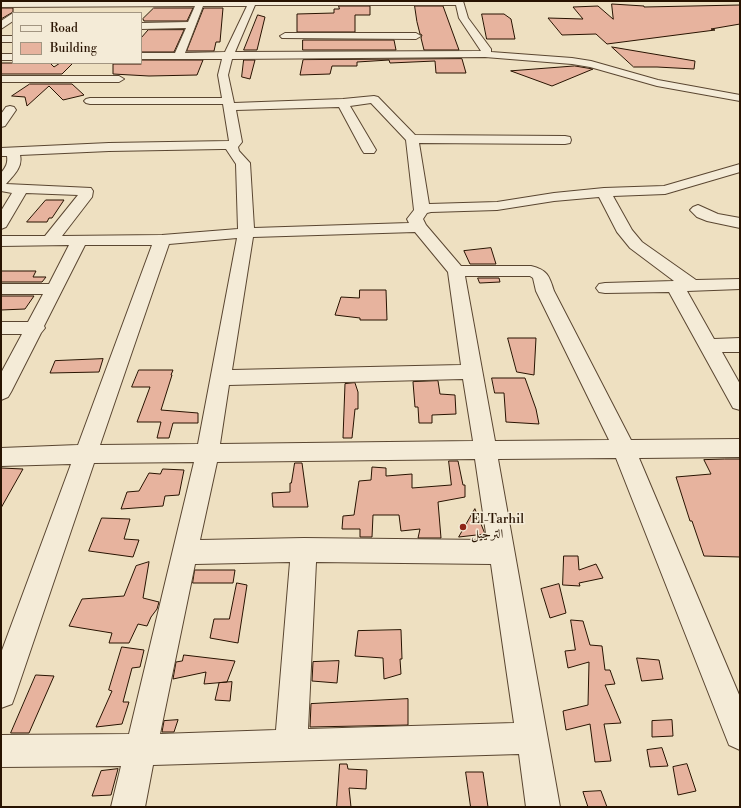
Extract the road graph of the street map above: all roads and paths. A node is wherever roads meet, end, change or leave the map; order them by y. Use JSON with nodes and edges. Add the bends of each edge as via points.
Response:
{"nodes":[{"id":1,"x":459,"y":1,"type":"edge"},
{"id":2,"x":96,"y":2,"type":"edge"},
{"id":3,"x":200,"y":2,"type":"edge"},
{"id":4,"x":253,"y":2,"type":"edge"},
{"id":5,"x":29,"y":3,"type":"edge"},
{"id":6,"x":1,"y":4,"type":"edge"},
{"id":7,"x":124,"y":4,"type":"junction"},
{"id":8,"x":408,"y":4,"type":"edge"},
{"id":9,"x":19,"y":12,"type":"edge"},
{"id":10,"x":117,"y":12,"type":"edge"},
{"id":11,"x":12,"y":16,"type":"edge"},
{"id":12,"x":1,"y":18,"type":"edge"},
{"id":13,"x":12,"y":18,"type":"edge"},
{"id":14,"x":287,"y":23,"type":"dead end"},
{"id":15,"x":192,"y":25,"type":"junction"},
{"id":16,"x":413,"y":25,"type":"dead end"},
{"id":17,"x":1,"y":26,"type":"edge"},
{"id":18,"x":142,"y":26,"type":"edge"},
{"id":19,"x":285,"y":36,"type":"junction"},
{"id":20,"x":416,"y":36,"type":"junction"},
{"id":21,"x":1,"y":39,"type":"edge"},
{"id":22,"x":12,"y":39,"type":"edge"},
{"id":23,"x":485,"y":54,"type":"junction"},
{"id":24,"x":282,"y":55,"type":"junction"},
{"id":25,"x":421,"y":55,"type":"junction"},
{"id":26,"x":142,"y":56,"type":"edge"},
{"id":27,"x":178,"y":56,"type":"junction"},
{"id":28,"x":228,"y":56,"type":"junction"},
{"id":29,"x":1,"y":57,"type":"edge"},
{"id":30,"x":12,"y":57,"type":"edge"},
{"id":31,"x":1,"y":79,"type":"edge"},
{"id":32,"x":119,"y":79,"type":"dead end"},
{"id":33,"x":740,"y":98,"type":"edge"},
{"id":34,"x":90,"y":101,"type":"dead end"},
{"id":35,"x":343,"y":103,"type":"junction"},
{"id":36,"x":229,"y":104,"type":"junction"},
{"id":37,"x":10,"y":110,"type":"dead end"},
{"id":38,"x":1,"y":122,"type":"edge"},
{"id":39,"x":412,"y":139,"type":"junction"},
{"id":40,"x":564,"y":140,"type":"dead end"},
{"id":41,"x":231,"y":146,"type":"junction"},
{"id":42,"x":370,"y":150,"type":"dead end"},
{"id":43,"x":7,"y":152,"type":"edge"},
{"id":44,"x":740,"y":168,"type":"edge"},
{"id":45,"x":1,"y":181,"type":"edge"},
{"id":46,"x":1,"y":187,"type":"edge"},
{"id":47,"x":21,"y":189,"type":"junction"},
{"id":48,"x":604,"y":192,"type":"junction"},
{"id":49,"x":698,"y":210,"type":"dead end"},
{"id":50,"x":421,"y":219,"type":"junction"},
{"id":51,"x":740,"y":223,"type":"edge"},
{"id":52,"x":1,"y":224,"type":"edge"},
{"id":53,"x":246,"y":232,"type":"junction"},
{"id":54,"x":50,"y":240,"type":"junction"},
{"id":55,"x":80,"y":240,"type":"junction"},
{"id":56,"x":162,"y":240,"type":"junction"},
{"id":57,"x":1,"y":241,"type":"edge"},
{"id":58,"x":456,"y":271,"type":"junction"},
{"id":59,"x":740,"y":284,"type":"edge"},
{"id":60,"x":684,"y":285,"type":"junction"},
{"id":61,"x":605,"y":288,"type":"dead end"},
{"id":62,"x":1,"y":289,"type":"edge"},
{"id":63,"x":55,"y":289,"type":"junction"},
{"id":64,"x":1,"y":328,"type":"edge"},
{"id":65,"x":36,"y":328,"type":"junction"},
{"id":66,"x":740,"y":345,"type":"edge"},
{"id":67,"x":709,"y":346,"type":"junction"},
{"id":68,"x":473,"y":372,"type":"junction"},
{"id":69,"x":221,"y":378,"type":"junction"},
{"id":70,"x":4,"y":381,"type":"edge"},
{"id":71,"x":740,"y":402,"type":"edge"},
{"id":72,"x":740,"y":448,"type":"edge"},
{"id":73,"x":624,"y":449,"type":"junction"},
{"id":74,"x":486,"y":451,"type":"junction"},
{"id":75,"x":86,"y":454,"type":"junction"},
{"id":76,"x":207,"y":454,"type":"junction"},
{"id":77,"x":1,"y":457,"type":"edge"},
{"id":78,"x":304,"y":550,"type":"junction"},
{"id":79,"x":185,"y":552,"type":"junction"},
{"id":80,"x":502,"y":552,"type":"junction"},
{"id":81,"x":1,"y":693,"type":"edge"},
{"id":82,"x":740,"y":734,"type":"edge"},
{"id":83,"x":532,"y":738,"type":"junction"},
{"id":84,"x":291,"y":745,"type":"junction"},
{"id":85,"x":1,"y":750,"type":"edge"},
{"id":86,"x":142,"y":750,"type":"junction"},
{"id":87,"x":128,"y":807,"type":"edge"},
{"id":88,"x":543,"y":807,"type":"edge"}],
"edges":[{"from":1,"to":8,"type":"street"},
{"from":1,"to":23,"type":"street","via":[[464,18],[486,49]]},
{"from":2,"to":5,"type":"street"},
{"from":2,"to":7,"type":"street"},
{"from":3,"to":4,"type":"street"},
{"from":3,"to":7,"type":"street"},
{"from":3,"to":15,"type":"street"},
{"from":4,"to":8,"type":"street","via":[[289,7]]},
{"from":4,"to":28,"type":"street"},
{"from":5,"to":6,"type":"street"},
{"from":5,"to":9,"type":"street"},
{"from":7,"to":10,"type":"street"},
{"from":11,"to":12,"type":"street"},
{"from":13,"to":17,"type":"street"},
{"from":14,"to":19,"type":"street"},
{"from":15,"to":18,"type":"street"},
{"from":15,"to":27,"type":"street"},
{"from":16,"to":20,"type":"street"},
{"from":19,"to":20,"type":"street"},
{"from":19,"to":24,"type":"street"},
{"from":20,"to":25,"type":"street"},
{"from":21,"to":22,"type":"street"},
{"from":23,"to":25,"type":"street"},
{"from":23,"to":33,"type":"street","via":[[591,64],[657,83]]},
{"from":24,"to":25,"type":"street"},
{"from":24,"to":28,"type":"street"},
{"from":26,"to":27,"type":"street"},
{"from":27,"to":28,"type":"street"},
{"from":28,"to":36,"type":"street","via":[[223,75]]},
{"from":29,"to":30,"type":"street"},
{"from":31,"to":32,"type":"street"},
{"from":34,"to":36,"type":"street"},
{"from":35,"to":36,"type":"street"},
{"from":35,"to":39,"type":"street","via":[[374,99]]},
{"from":35,"to":42,"type":"street"},
{"from":36,"to":41,"type":"street","via":[[236,142]]},
{"from":37,"to":38,"type":"street"},
{"from":39,"to":40,"type":"street"},
{"from":39,"to":50,"type":"street"},
{"from":41,"to":43,"type":"street","via":[[109,147]]},
{"from":41,"to":53,"type":"street","via":[[243,163]]},
{"from":43,"to":45,"type":"street","via":[[15,160]]},
{"from":44,"to":48,"type":"street","via":[[666,190]]},
{"from":46,"to":47,"type":"street"},
{"from":47,"to":52,"type":"street"},
{"from":47,"to":54,"type":"street","via":[[86,191],[85,197]]},
{"from":48,"to":50,"type":"street","via":[[497,206],[430,208]]},
{"from":48,"to":60,"type":"street","via":[[625,232],[636,245]]},
{"from":49,"to":51,"type":"street","via":[[714,219]]},
{"from":50,"to":53,"type":"street"},
{"from":50,"to":58,"type":"street"},
{"from":53,"to":56,"type":"street"},
{"from":53,"to":69,"type":"street"},
{"from":54,"to":55,"type":"street"},
{"from":54,"to":57,"type":"street"},
{"from":55,"to":56,"type":"street"},
{"from":55,"to":63,"type":"street"},
{"from":56,"to":75,"type":"street"},
{"from":58,"to":68,"type":"street"},
{"from":58,"to":73,"type":"street","via":[[526,271],[537,272],[541,276],[545,291]]},
{"from":59,"to":60,"type":"street"},
{"from":60,"to":61,"type":"street"},
{"from":60,"to":67,"type":"street"},
{"from":62,"to":63,"type":"street"},
{"from":63,"to":65,"type":"street"},
{"from":64,"to":65,"type":"street"},
{"from":65,"to":70,"type":"street"},
{"from":66,"to":67,"type":"street"},
{"from":67,"to":71,"type":"street"},
{"from":68,"to":69,"type":"street"},
{"from":68,"to":74,"type":"street"},
{"from":69,"to":76,"type":"street"},
{"from":72,"to":73,"type":"street"},
{"from":73,"to":74,"type":"street"},
{"from":73,"to":82,"type":"street"},
{"from":74,"to":76,"type":"street"},
{"from":74,"to":80,"type":"street"},
{"from":75,"to":76,"type":"street"},
{"from":75,"to":77,"type":"street"},
{"from":75,"to":81,"type":"street"},
{"from":76,"to":79,"type":"street"},
{"from":78,"to":79,"type":"street"},
{"from":78,"to":80,"type":"street"},
{"from":78,"to":84,"type":"street"},
{"from":79,"to":86,"type":"street"},
{"from":80,"to":83,"type":"street"},
{"from":83,"to":84,"type":"street"},
{"from":83,"to":88,"type":"street"},
{"from":84,"to":86,"type":"street"},
{"from":85,"to":86,"type":"street"},
{"from":86,"to":87,"type":"street"}]}
